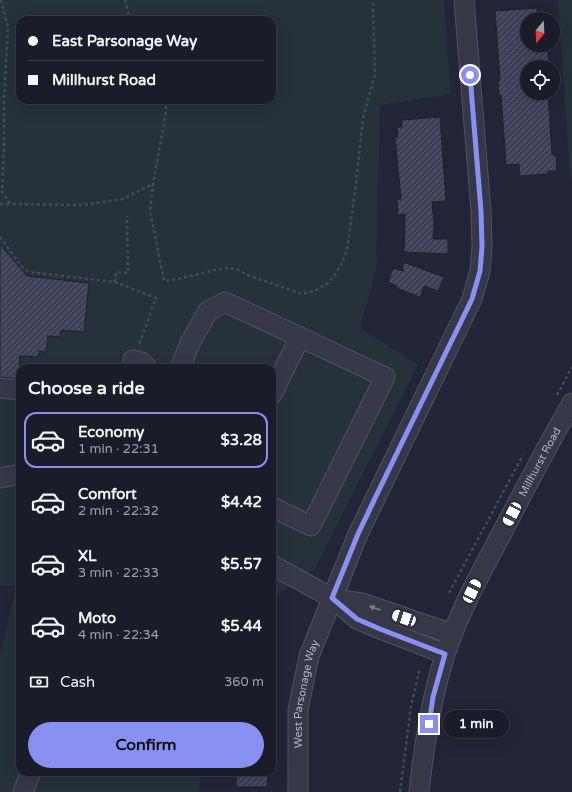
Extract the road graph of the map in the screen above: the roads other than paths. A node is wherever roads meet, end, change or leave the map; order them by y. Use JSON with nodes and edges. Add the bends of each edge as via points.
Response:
{"nodes":[{"id":1,"x":464,"y":0,"type":"edge"},
{"id":2,"x":300,"y":337,"type":"junction"},
{"id":3,"x":182,"y":364,"type":"edge"},
{"id":4,"x":276,"y":386,"type":"edge"},
{"id":5,"x":0,"y":388,"type":"edge"},
{"id":6,"x":16,"y":390,"type":"edge"},
{"id":7,"x":572,"y":403,"type":"edge"},
{"id":8,"x":16,"y":475,"type":"edge"},
{"id":9,"x":0,"y":478,"type":"edge"},
{"id":10,"x":276,"y":509,"type":"edge"},
{"id":11,"x":276,"y":567,"type":"edge"},
{"id":12,"x":332,"y":598,"type":"junction"},
{"id":13,"x":452,"y":634,"type":"junction"},
{"id":14,"x":445,"y":654,"type":"junction"},
{"id":15,"x":30,"y":776,"type":"edge"},
{"id":16,"x":24,"y":792,"type":"edge"},
{"id":17,"x":298,"y":792,"type":"edge"},
{"id":18,"x":419,"y":792,"type":"edge"}],
"edges":[{"from":1,"to":12,"type":"street","name":"West Parsonage Way","via":[[481,211],[480,271],[472,299],[358,534]]},
{"from":2,"to":3,"type":"street","via":[[225,302],[208,310],[190,342]]},
{"from":2,"to":4,"type":"street"},
{"from":2,"to":10,"type":"street","via":[[385,377],[311,526]]},
{"from":5,"to":6,"type":"street"},
{"from":7,"to":13,"type":"street","name":"Millhurst Road","via":[[490,554]]},
{"from":8,"to":9,"type":"street"},
{"from":11,"to":12,"type":"street"},
{"from":13,"to":12,"type":"street","one_way":true,"via":[[362,603]]},
{"from":12,"to":14,"type":"street","via":[[357,619]]},
{"from":12,"to":17,"type":"street","name":"West Parsonage Way","via":[[309,656],[298,710]]},
{"from":13,"to":14,"type":"street","name":"Millhurst Road"},
{"from":14,"to":18,"type":"street","name":"Millhurst Road","via":[[433,697]]},
{"from":15,"to":16,"type":"street"}]}
